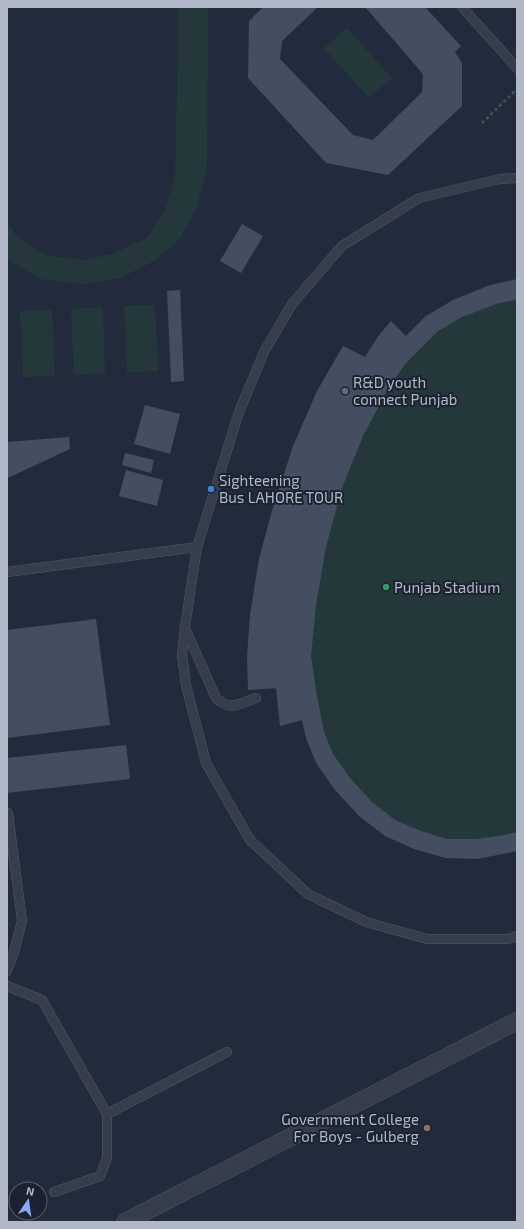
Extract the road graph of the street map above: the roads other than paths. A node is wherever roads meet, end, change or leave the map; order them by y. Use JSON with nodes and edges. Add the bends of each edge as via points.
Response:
{"nodes":[{"id":1,"x":462,"y":7,"type":"edge"},
{"id":2,"x":517,"y":68,"type":"edge"},
{"id":3,"x":517,"y":178,"type":"edge"},
{"id":4,"x":197,"y":547,"type":"junction"},
{"id":5,"x":7,"y":572,"type":"edge"},
{"id":6,"x":184,"y":627,"type":"junction"},
{"id":7,"x":256,"y":698,"type":"dead end"},
{"id":8,"x":8,"y":813,"type":"edge"},
{"id":9,"x":517,"y":936,"type":"edge"},
{"id":10,"x":7,"y":971,"type":"edge"},
{"id":11,"x":7,"y":986,"type":"edge"},
{"id":12,"x":517,"y":1021,"type":"edge"},
{"id":13,"x":227,"y":1052,"type":"dead end"},
{"id":14,"x":107,"y":1114,"type":"junction"},
{"id":15,"x":54,"y":1192,"type":"dead end"},
{"id":16,"x":125,"y":1222,"type":"edge"}],
"edges":[{"from":1,"to":2,"type":"lane"},
{"from":3,"to":4,"type":"lane","via":[[500,179],[419,198],[342,246],[292,304],[264,352],[239,412]]},
{"from":4,"to":5,"type":"lane"},
{"from":4,"to":6,"type":"lane"},
{"from":6,"to":7,"type":"lane","via":[[216,698],[223,704],[233,706]]},
{"from":6,"to":9,"type":"lane","via":[[182,656],[186,685],[206,763],[250,840],[261,851],[308,894],[366,922],[427,938],[508,939]]},
{"from":8,"to":10,"type":"lane","via":[[22,921]]},
{"from":11,"to":14,"type":"lane","via":[[42,1000]]},
{"from":12,"to":16,"type":"street"},
{"from":13,"to":14,"type":"lane"},
{"from":14,"to":15,"type":"lane","via":[[107,1158],[100,1176]]}]}
